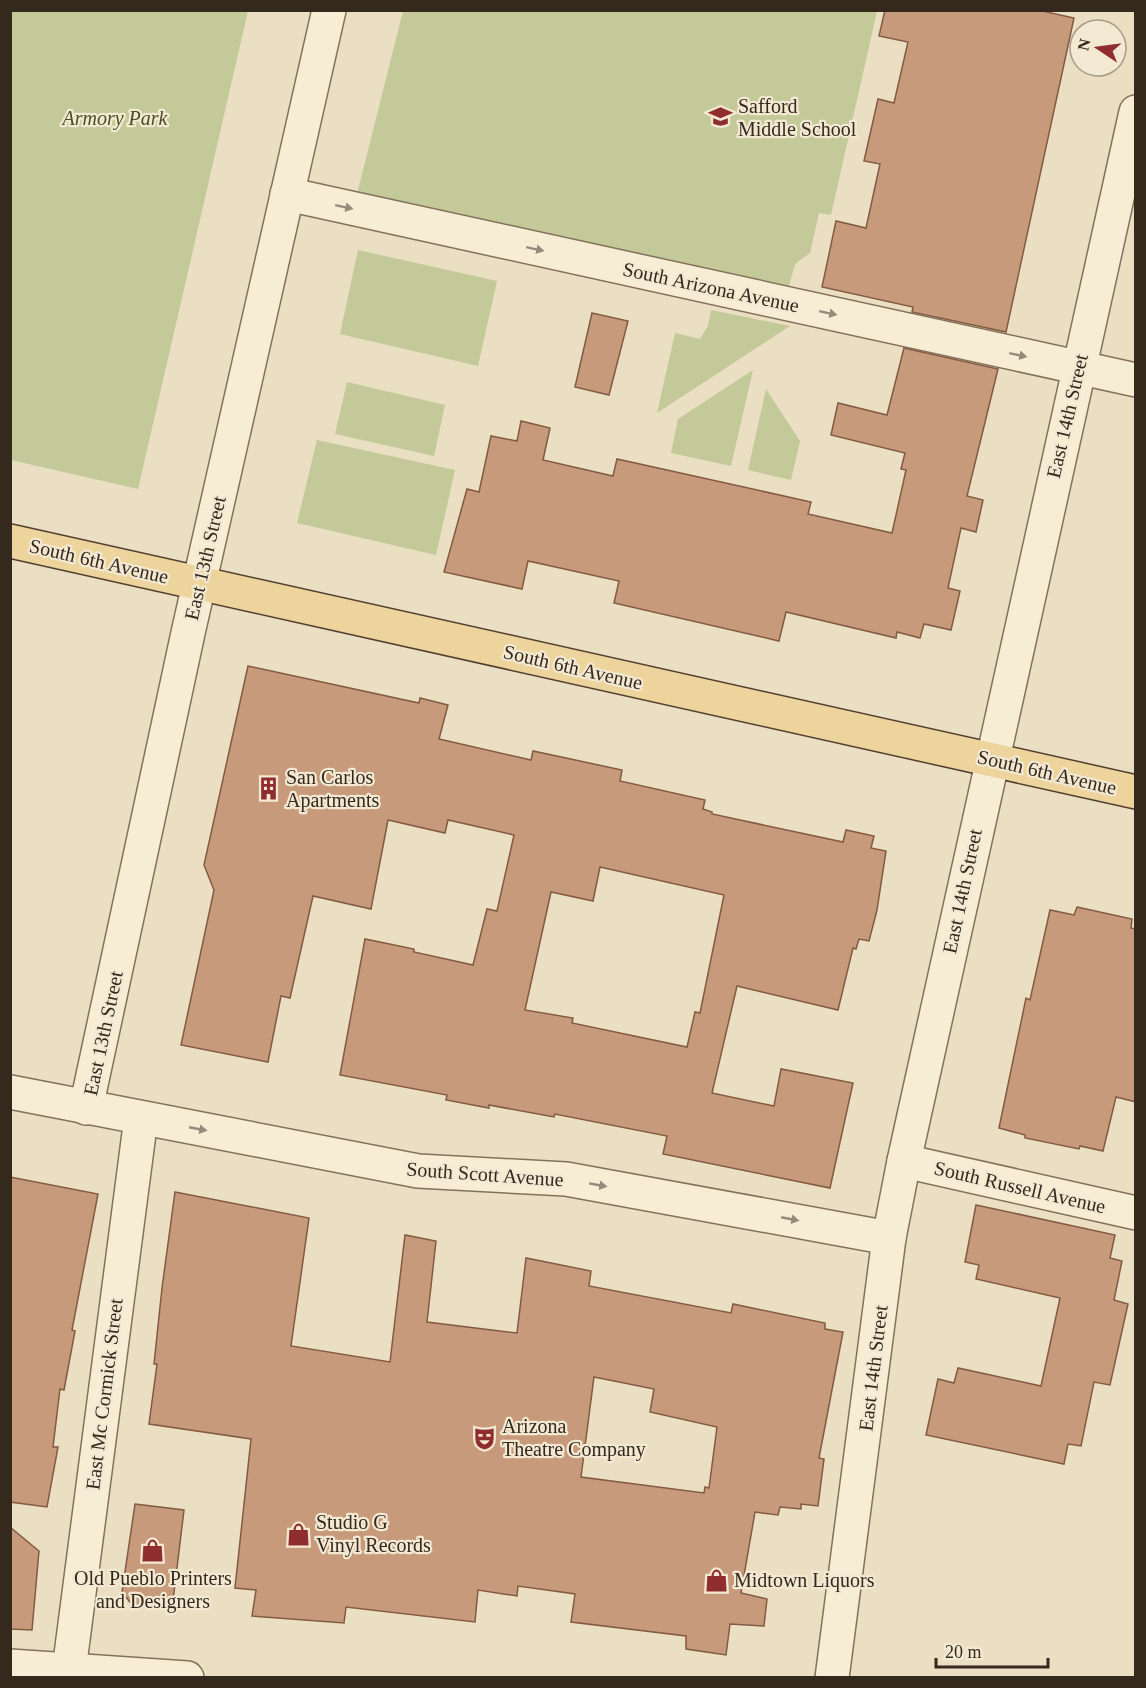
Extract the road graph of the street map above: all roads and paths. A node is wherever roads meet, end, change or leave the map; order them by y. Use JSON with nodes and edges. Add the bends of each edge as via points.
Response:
{"nodes":[{"id":1,"x":329,"y":10,"type":"edge"},
{"id":2,"x":1136,"y":112,"type":"edge"},
{"id":3,"x":287,"y":194,"type":"junction"},
{"id":4,"x":1077,"y":368,"type":"junction"},
{"id":5,"x":1136,"y":380,"type":"edge"},
{"id":6,"x":10,"y":541,"type":"edge"},
{"id":7,"x":200,"y":584,"type":"junction"},
{"id":8,"x":991,"y":759,"type":"junction"},
{"id":9,"x":1136,"y":792,"type":"edge"},
{"id":10,"x":10,"y":1092,"type":"edge"},
{"id":11,"x":86,"y":1107,"type":"junction"},
{"id":12,"x":141,"y":1118,"type":"junction"},
{"id":13,"x":904,"y":1161,"type":"junction"},
{"id":14,"x":1136,"y":1212,"type":"edge"},
{"id":15,"x":889,"y":1238,"type":"junction"},
{"id":16,"x":10,"y":1666,"type":"edge"},
{"id":17,"x":57,"y":1672,"type":"edge"},
{"id":18,"x":187,"y":1677,"type":"edge"},
{"id":19,"x":831,"y":1677,"type":"edge"}],
"edges":[{"from":1,"to":3,"type":"street","name":"East 13th Street"},
{"from":2,"to":4,"type":"street","name":"East 14th Street"},
{"from":3,"to":4,"type":"street","name":"South Arizona Avenue","one_way":true},
{"from":3,"to":7,"type":"street","name":"East 13th Street"},
{"from":4,"to":5,"type":"street","name":"South Arizona Avenue"},
{"from":4,"to":8,"type":"street","name":"East 14th Street"},
{"from":6,"to":7,"type":"main road","name":"South 6th Avenue"},
{"from":7,"to":8,"type":"main road","name":"South 6th Avenue"},
{"from":7,"to":11,"type":"street","name":"East 13th Street"},
{"from":8,"to":9,"type":"main road","name":"South 6th Avenue"},
{"from":8,"to":13,"type":"street","name":"East 14th Street"},
{"from":10,"to":11,"type":"street","name":"South Scott Avenue"},
{"from":11,"to":12,"type":"street","name":"South Scott Avenue"},
{"from":12,"to":15,"type":"street","name":"South Scott Avenue","one_way":true,"via":[[418,1171],[566,1179]]},
{"from":12,"to":17,"type":"street","name":"East Mc Cormick Street"},
{"from":13,"to":14,"type":"street","name":"South Russell Avenue"},
{"from":13,"to":15,"type":"street","name":"East 14th Street"},
{"from":15,"to":19,"type":"street","name":"East 14th Street"},
{"from":16,"to":17,"type":"street"},
{"from":17,"to":18,"type":"street"}]}
